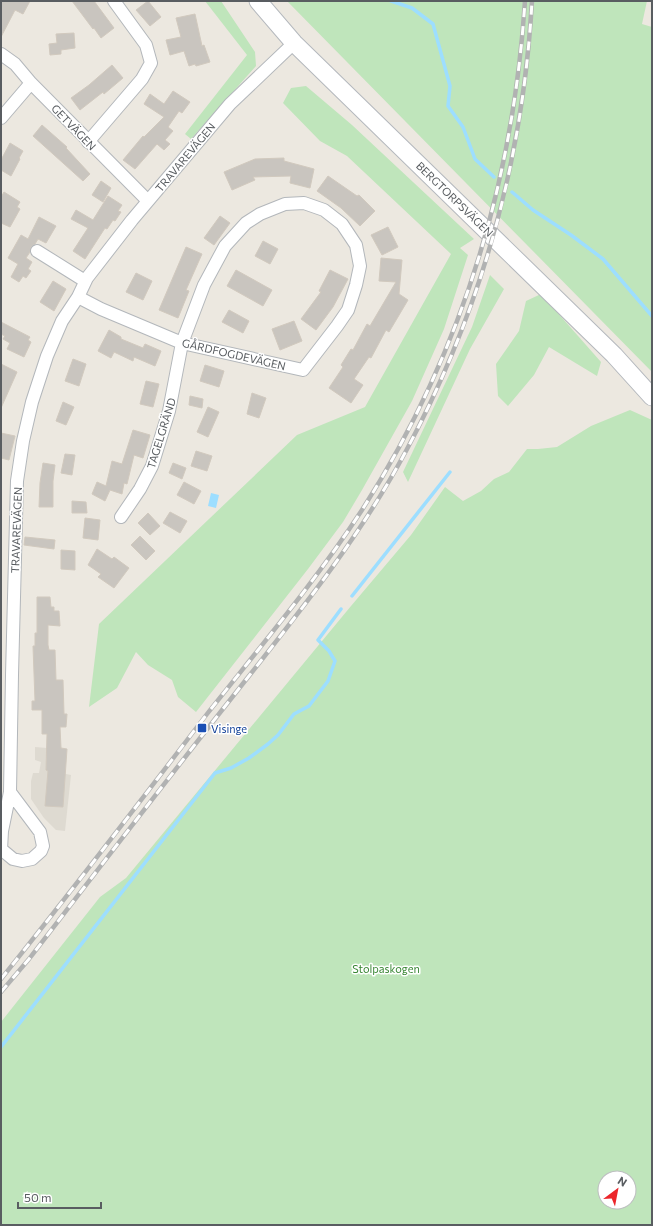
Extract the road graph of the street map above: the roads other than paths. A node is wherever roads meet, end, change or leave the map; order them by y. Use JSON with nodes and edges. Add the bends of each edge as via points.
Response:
{"nodes":[{"id":1,"x":114,"y":1,"type":"edge"},
{"id":2,"x":258,"y":1,"type":"edge"},
{"id":3,"x":294,"y":43,"type":"junction"},
{"id":4,"x":1,"y":54,"type":"edge"},
{"id":5,"x":31,"y":83,"type":"junction"},
{"id":6,"x":1,"y":118,"type":"edge"},
{"id":7,"x":88,"y":142,"type":"junction"},
{"id":8,"x":148,"y":201,"type":"junction"},
{"id":9,"x":37,"y":251,"type":"dead end"},
{"id":10,"x":85,"y":281,"type":"junction"},
{"id":11,"x":78,"y":297,"type":"junction"},
{"id":12,"x":182,"y":343,"type":"junction"},
{"id":13,"x":303,"y":370,"type":"joint"},
{"id":14,"x":652,"y":397,"type":"edge"},
{"id":15,"x":121,"y":517,"type":"dead end"},
{"id":16,"x":6,"y":675,"type":"edge"},
{"id":17,"x":10,"y":792,"type":"junction"},
{"id":18,"x":2,"y":832,"type":"edge"},
{"id":19,"x":1,"y":849,"type":"edge"}],
"edges":[{"from":1,"to":7,"type":"street","via":[[146,45],[151,63],[142,79]]},
{"from":2,"to":3,"type":"main road","name":"BERGTORPSVÄGEN"},
{"from":3,"to":8,"type":"street","name":"TRAVAREVÄGEN","via":[[230,104]]},
{"from":3,"to":14,"type":"main road","name":"BERGTORPSVÄGEN","via":[[614,354]]},
{"from":4,"to":5,"type":"street","name":"GETVÄGEN","via":[[15,64]]},
{"from":5,"to":6,"type":"street"},
{"from":5,"to":7,"type":"street","name":"GETVÄGEN"},
{"from":7,"to":8,"type":"street","name":"GETVÄGEN"},
{"from":8,"to":10,"type":"street","name":"TRAVAREVÄGEN"},
{"from":9,"to":10,"type":"street"},
{"from":10,"to":11,"type":"street","name":"TRAVAREVÄGEN"},
{"from":11,"to":12,"type":"street","name":"GÅRDFOGDEVÄGEN"},
{"from":11,"to":16,"type":"street","name":"TRAVAREVÄGEN","via":[[62,321],[47,356],[23,441],[17,481]]},
{"from":12,"to":13,"type":"street","name":"GÅRDFOGDEVÄGEN"},
{"from":12,"to":13,"type":"street","name":"TAGELGRÄND","via":[[204,285],[225,246],[246,224],[260,214],[286,204],[304,203],[324,210],[342,224],[356,245],[360,266],[348,310]]},
{"from":12,"to":15,"type":"street","name":"TAGELGRÄND","via":[[170,411],[152,466]]},
{"from":16,"to":17,"type":"street","name":"TRAVAREVÄGEN"},
{"from":17,"to":18,"type":"street","name":"TRAVAREVÄGEN"},
{"from":17,"to":19,"type":"street","name":"TRAVAREVÄGEN","via":[[40,832],[43,846],[32,859],[22,861],[13,860]]},
{"from":18,"to":19,"type":"street","name":"TRAVAREVÄGEN"}]}
